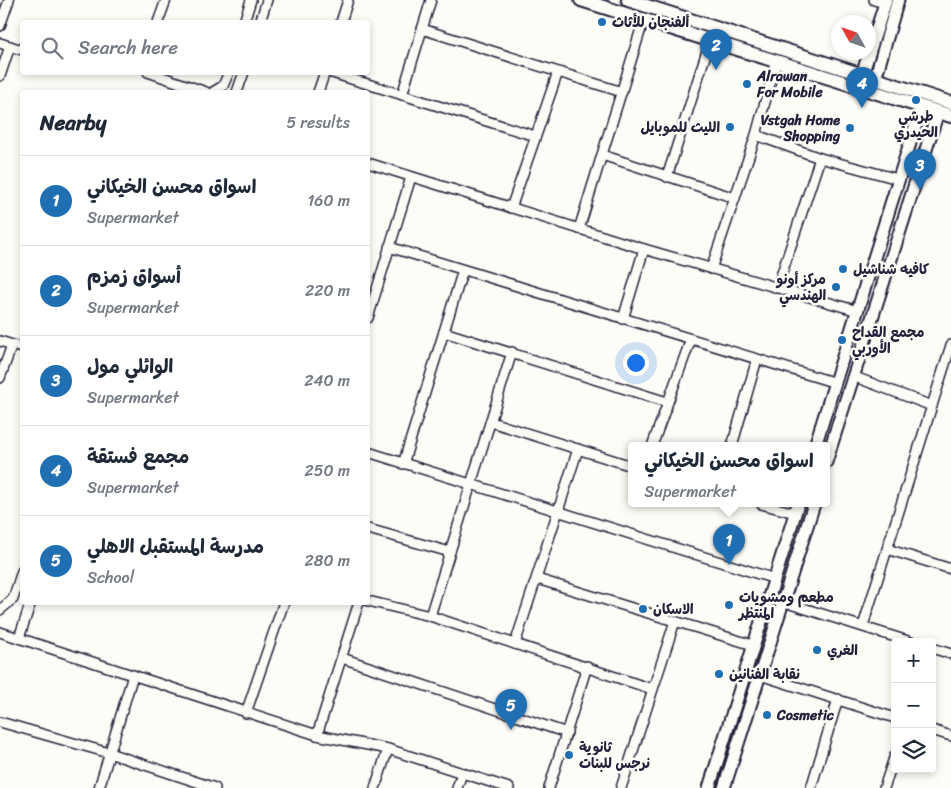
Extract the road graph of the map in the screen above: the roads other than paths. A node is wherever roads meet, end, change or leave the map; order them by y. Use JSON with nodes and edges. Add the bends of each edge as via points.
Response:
{"nodes":[{"id":1,"x":9,"y":0,"type":"edge"},
{"id":2,"x":166,"y":0,"type":"edge"},
{"id":3,"x":251,"y":0,"type":"edge"},
{"id":4,"x":267,"y":0,"type":"edge"},
{"id":5,"x":348,"y":0,"type":"edge"},
{"id":6,"x":431,"y":0,"type":"edge"},
{"id":7,"x":581,"y":0,"type":"edge"},
{"id":8,"x":628,"y":0,"type":"edge"},
{"id":9,"x":898,"y":0,"type":"edge"},
{"id":10,"x":882,"y":1,"type":"edge"},
{"id":11,"x":655,"y":4,"type":"edge"},
{"id":12,"x":676,"y":16,"type":"junction"},
{"id":13,"x":644,"y":19,"type":"junction"},
{"id":14,"x":159,"y":20,"type":"edge"},
{"id":15,"x":245,"y":20,"type":"edge"},
{"id":16,"x":261,"y":20,"type":"edge"},
{"id":17,"x":342,"y":20,"type":"edge"},
{"id":18,"x":0,"y":26,"type":"edge"},
{"id":19,"x":422,"y":29,"type":"junction"},
{"id":20,"x":672,"y":29,"type":"junction"},
{"id":21,"x":710,"y":41,"type":"junction"},
{"id":22,"x":0,"y":43,"type":"edge"},
{"id":23,"x":10,"y":46,"type":"junction"},
{"id":24,"x":20,"y":49,"type":"edge"},
{"id":25,"x":776,"y":62,"type":"junction"},
{"id":26,"x":558,"y":72,"type":"junction"},
{"id":27,"x":154,"y":75,"type":"edge"},
{"id":28,"x":228,"y":75,"type":"edge"},
{"id":29,"x":243,"y":75,"type":"edge"},
{"id":30,"x":324,"y":75,"type":"edge"},
{"id":31,"x":339,"y":75,"type":"edge"},
{"id":32,"x":862,"y":75,"type":"junction"},
{"id":33,"x":0,"y":76,"type":"edge"},
{"id":34,"x":875,"y":79,"type":"junction"},
{"id":35,"x":181,"y":88,"type":"edge"},
{"id":36,"x":194,"y":90,"type":"edge"},
{"id":37,"x":216,"y":90,"type":"edge"},
{"id":38,"x":238,"y":90,"type":"edge"},
{"id":39,"x":319,"y":90,"type":"edge"},
{"id":40,"x":622,"y":92,"type":"junction"},
{"id":41,"x":402,"y":95,"type":"junction"},
{"id":42,"x":951,"y":103,"type":"edge"},
{"id":43,"x":921,"y":108,"type":"junction"},
{"id":44,"x":938,"y":112,"type":"junction"},
{"id":45,"x":951,"y":116,"type":"edge"},
{"id":46,"x":756,"y":135,"type":"junction"},
{"id":47,"x":535,"y":136,"type":"junction"},
{"id":48,"x":602,"y":156,"type":"junction"},
{"id":49,"x":820,"y":158,"type":"junction"},
{"id":50,"x":370,"y":164,"type":"edge"},
{"id":51,"x":411,"y":177,"type":"junction"},
{"id":52,"x":667,"y":177,"type":"junction"},
{"id":53,"x":898,"y":179,"type":"junction"},
{"id":54,"x":735,"y":198,"type":"junction"},
{"id":55,"x":511,"y":208,"type":"junction"},
{"id":56,"x":579,"y":229,"type":"junction"},
{"id":57,"x":390,"y":247,"type":"junction"},
{"id":58,"x":644,"y":249,"type":"junction"},
{"id":59,"x":711,"y":268,"type":"junction"},
{"id":60,"x":463,"y":270,"type":"junction"},
{"id":61,"x":777,"y":288,"type":"junction"},
{"id":62,"x":858,"y":311,"type":"junction"},
{"id":63,"x":370,"y":312,"type":"edge"},
{"id":64,"x":623,"y":318,"type":"junction"},
{"id":65,"x":444,"y":332,"type":"junction"},
{"id":66,"x":691,"y":339,"type":"junction"},
{"id":67,"x":0,"y":341,"type":"edge"},
{"id":68,"x":12,"y":345,"type":"junction"},
{"id":69,"x":951,"y":345,"type":"edge"},
{"id":70,"x":20,"y":347,"type":"edge"},
{"id":71,"x":512,"y":352,"type":"junction"},
{"id":72,"x":757,"y":360,"type":"junction"},
{"id":73,"x":854,"y":377,"type":"junction"},
{"id":74,"x":0,"y":378,"type":"edge"},
{"id":75,"x":836,"y":383,"type":"junction"},
{"id":76,"x":667,"y":402,"type":"junction"},
{"id":77,"x":932,"y":406,"type":"junction"},
{"id":78,"x":491,"y":422,"type":"junction"},
{"id":79,"x":653,"y":442,"type":"edge"},
{"id":80,"x":733,"y":442,"type":"edge"},
{"id":81,"x":816,"y":442,"type":"edge"},
{"id":82,"x":578,"y":449,"type":"junction"},
{"id":83,"x":830,"y":450,"type":"edge"},
{"id":84,"x":370,"y":453,"type":"edge"},
{"id":85,"x":404,"y":464,"type":"junction"},
{"id":86,"x":628,"y":465,"type":"edge"},
{"id":87,"x":471,"y":485,"type":"junction"},
{"id":88,"x":813,"y":507,"type":"edge"},
{"id":89,"x":796,"y":508,"type":"edge"},
{"id":90,"x":558,"y":512,"type":"junction"},
{"id":91,"x":370,"y":530,"type":"edge"},
{"id":92,"x":887,"y":549,"type":"junction"},
{"id":93,"x":450,"y":552,"type":"junction"},
{"id":94,"x":951,"y":569,"type":"edge"},
{"id":95,"x":20,"y":578,"type":"edge"},
{"id":96,"x":537,"y":578,"type":"junction"},
{"id":97,"x":774,"y":578,"type":"junction"},
{"id":98,"x":370,"y":601,"type":"edge"},
{"id":99,"x":784,"y":602,"type":"junction"},
{"id":100,"x":30,"y":605,"type":"edge"},
{"id":101,"x":283,"y":605,"type":"edge"},
{"id":102,"x":358,"y":605,"type":"edge"},
{"id":103,"x":0,"y":610,"type":"edge"},
{"id":104,"x":430,"y":616,"type":"junction"},
{"id":105,"x":675,"y":621,"type":"junction"},
{"id":106,"x":863,"y":626,"type":"junction"},
{"id":107,"x":0,"y":632,"type":"edge"},
{"id":108,"x":19,"y":638,"type":"junction"},
{"id":109,"x":899,"y":638,"type":"edge"},
{"id":110,"x":515,"y":644,"type":"junction"},
{"id":111,"x":753,"y":645,"type":"junction"},
{"id":112,"x":936,"y":649,"type":"edge"},
{"id":113,"x":951,"y":654,"type":"edge"},
{"id":114,"x":342,"y":658,"type":"junction"},
{"id":115,"x":586,"y":666,"type":"junction"},
{"id":116,"x":133,"y":675,"type":"junction"},
{"id":117,"x":760,"y":676,"type":"junction"},
{"id":118,"x":652,"y":689,"type":"junction"},
{"id":119,"x":838,"y":699,"type":"junction"},
{"id":120,"x":246,"y":713,"type":"junction"},
{"id":121,"x":891,"y":717,"type":"edge"},
{"id":122,"x":0,"y":722,"type":"edge"},
{"id":123,"x":936,"y":731,"type":"edge"},
{"id":124,"x":567,"y":733,"type":"junction"},
{"id":125,"x":317,"y":735,"type":"junction"},
{"id":126,"x":951,"y":736,"type":"edge"},
{"id":127,"x":388,"y":749,"type":"junction"},
{"id":128,"x":109,"y":752,"type":"junction"},
{"id":129,"x":891,"y":767,"type":"edge"},
{"id":130,"x":462,"y":773,"type":"junction"},
{"id":131,"x":710,"y":782,"type":"edge"},
{"id":132,"x":725,"y":785,"type":"edge"},
{"id":133,"x":99,"y":788,"type":"edge"},
{"id":134,"x":215,"y":788,"type":"edge"},
{"id":135,"x":375,"y":788,"type":"edge"},
{"id":136,"x":457,"y":788,"type":"edge"},
{"id":137,"x":509,"y":788,"type":"edge"},
{"id":138,"x":549,"y":788,"type":"edge"},
{"id":139,"x":621,"y":788,"type":"edge"},
{"id":140,"x":810,"y":788,"type":"edge"},
{"id":141,"x":884,"y":788,"type":"edge"}],
"edges":[{"from":1,"to":18,"type":"street"},
{"from":2,"to":14,"type":"street"},
{"from":3,"to":15,"type":"street"},
{"from":4,"to":16,"type":"street"},
{"from":5,"to":17,"type":"street"},
{"from":6,"to":19,"type":"street"},
{"from":7,"to":13,"type":"main road"},
{"from":8,"to":11,"type":"main road"},
{"from":9,"to":34,"type":"street"},
{"from":10,"to":32,"type":"street"},
{"from":11,"to":12,"type":"main road"},
{"from":12,"to":20,"type":"main road"},
{"from":12,"to":32,"type":"main road"},
{"from":13,"to":20,"type":"main road"},
{"from":13,"to":40,"type":"street"},
{"from":19,"to":26,"type":"street"},
{"from":19,"to":41,"type":"street"},
{"from":20,"to":21,"type":"main road"},
{"from":21,"to":25,"type":"main road"},
{"from":21,"to":52,"type":"street"},
{"from":22,"to":23,"type":"street"},
{"from":23,"to":24,"type":"street"},
{"from":23,"to":33,"type":"street"},
{"from":25,"to":43,"type":"main road"},
{"from":25,"to":46,"type":"street"},
{"from":26,"to":40,"type":"street"},
{"from":26,"to":47,"type":"street"},
{"from":27,"to":35,"type":"street"},
{"from":28,"to":37,"type":"street","via":[[223,86]]},
{"from":29,"to":38,"type":"street"},
{"from":30,"to":39,"type":"street"},
{"from":31,"to":41,"type":"street"},
{"from":32,"to":34,"type":"main road"},
{"from":34,"to":42,"type":"main road"},
{"from":35,"to":36,"type":"street"},
{"from":40,"to":48,"type":"street"},
{"from":41,"to":47,"type":"street"},
{"from":43,"to":44,"type":"main road"},
{"from":43,"to":53,"type":"street"},
{"from":44,"to":45,"type":"main road"},
{"from":44,"to":73,"type":"street"},
{"from":46,"to":49,"type":"street"},
{"from":46,"to":54,"type":"street"},
{"from":47,"to":55,"type":"street"},
{"from":48,"to":52,"type":"street"},
{"from":48,"to":56,"type":"street"},
{"from":49,"to":53,"type":"street"},
{"from":49,"to":61,"type":"street"},
{"from":50,"to":51,"type":"street"},
{"from":51,"to":55,"type":"street"},
{"from":51,"to":57,"type":"street"},
{"from":52,"to":54,"type":"street"},
{"from":53,"to":62,"type":"street"},
{"from":54,"to":59,"type":"street"},
{"from":55,"to":56,"type":"street"},
{"from":56,"to":58,"type":"street"},
{"from":57,"to":60,"type":"street"},
{"from":57,"to":63,"type":"street"},
{"from":58,"to":59,"type":"street"},
{"from":58,"to":64,"type":"street"},
{"from":59,"to":61,"type":"street"},
{"from":60,"to":64,"type":"street"},
{"from":60,"to":65,"type":"street"},
{"from":61,"to":62,"type":"street"},
{"from":62,"to":75,"type":"street"},
{"from":64,"to":66,"type":"street"},
{"from":65,"to":71,"type":"street"},
{"from":65,"to":85,"type":"street"},
{"from":66,"to":72,"type":"street"},
{"from":66,"to":76,"type":"street"},
{"from":67,"to":68,"type":"street"},
{"from":68,"to":70,"type":"street"},
{"from":68,"to":74,"type":"street"},
{"from":69,"to":77,"type":"street"},
{"from":71,"to":76,"type":"street"},
{"from":71,"to":78,"type":"street"},
{"from":72,"to":75,"type":"street"},
{"from":72,"to":80,"type":"street"},
{"from":73,"to":77,"type":"street"},
{"from":73,"to":83,"type":"street"},
{"from":75,"to":81,"type":"street"},
{"from":76,"to":79,"type":"street"},
{"from":77,"to":92,"type":"street"},
{"from":78,"to":82,"type":"street"},
{"from":78,"to":87,"type":"street"},
{"from":82,"to":86,"type":"street"},
{"from":82,"to":90,"type":"street"},
{"from":84,"to":85,"type":"street"},
{"from":85,"to":87,"type":"street"},
{"from":87,"to":90,"type":"street"},
{"from":87,"to":93,"type":"street"},
{"from":88,"to":99,"type":"street"},
{"from":89,"to":97,"type":"street"},
{"from":90,"to":96,"type":"street"},
{"from":90,"to":97,"type":"street"},
{"from":91,"to":93,"type":"street"},
{"from":92,"to":94,"type":"street"},
{"from":92,"to":106,"type":"street"},
{"from":93,"to":104,"type":"street"},
{"from":95,"to":103,"type":"street","via":[[14,599]]},
{"from":96,"to":105,"type":"street"},
{"from":96,"to":110,"type":"street"},
{"from":97,"to":111,"type":"street"},
{"from":98,"to":104,"type":"street"},
{"from":99,"to":106,"type":"street"},
{"from":99,"to":117,"type":"street"},
{"from":100,"to":108,"type":"street"},
{"from":101,"to":120,"type":"street"},
{"from":102,"to":114,"type":"street"},
{"from":104,"to":110,"type":"street"},
{"from":105,"to":111,"type":"street"},
{"from":105,"to":118,"type":"street"},
{"from":106,"to":109,"type":"street"},
{"from":107,"to":108,"type":"street"},
{"from":108,"to":116,"type":"street"},
{"from":110,"to":115,"type":"street"},
{"from":111,"to":131,"type":"street"},
{"from":112,"to":113,"type":"street"},
{"from":114,"to":124,"type":"street"},
{"from":114,"to":125,"type":"street"},
{"from":115,"to":118,"type":"street"},
{"from":115,"to":124,"type":"street"},
{"from":116,"to":120,"type":"street"},
{"from":116,"to":128,"type":"street"},
{"from":117,"to":119,"type":"street"},
{"from":117,"to":132,"type":"street"},
{"from":118,"to":139,"type":"street"},
{"from":119,"to":121,"type":"street"},
{"from":119,"to":140,"type":"street"},
{"from":120,"to":125,"type":"street"},
{"from":122,"to":128,"type":"street"},
{"from":123,"to":126,"type":"street"},
{"from":124,"to":138,"type":"street"},
{"from":125,"to":127,"type":"street"},
{"from":127,"to":130,"type":"street"},
{"from":127,"to":135,"type":"street"},
{"from":128,"to":133,"type":"street"},
{"from":128,"to":134,"type":"street"},
{"from":129,"to":141,"type":"street"},
{"from":130,"to":136,"type":"street"},
{"from":130,"to":137,"type":"street"},
{"from":131,"to":132,"type":"street"}]}
